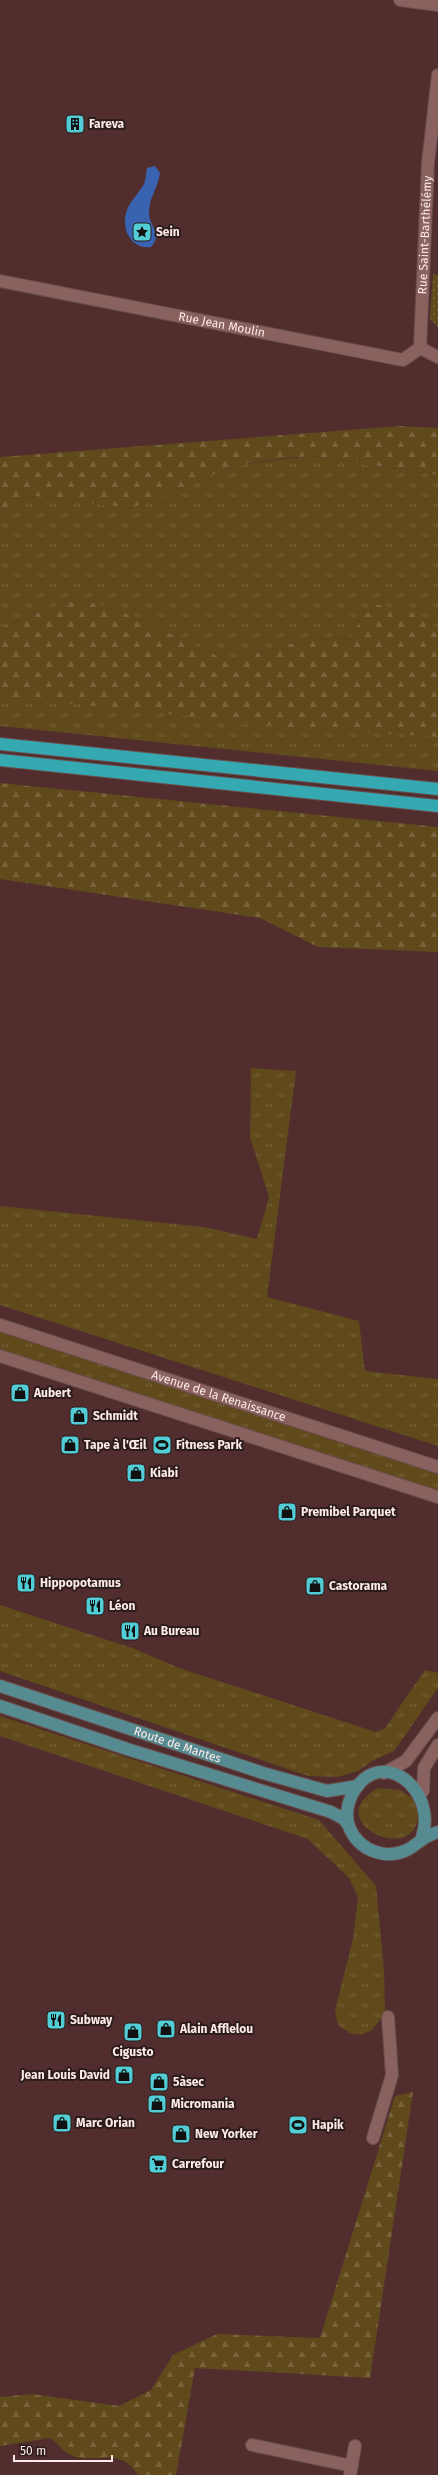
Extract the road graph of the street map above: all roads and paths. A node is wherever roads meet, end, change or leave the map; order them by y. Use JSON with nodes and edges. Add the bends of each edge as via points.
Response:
{"nodes":[{"id":1,"x":400,"y":0,"type":"edge"},
{"id":2,"x":438,"y":5,"type":"edge"},
{"id":3,"x":438,"y":75,"type":"edge"},
{"id":4,"x":0,"y":281,"type":"edge"},
{"id":5,"x":420,"y":348,"type":"junction"},
{"id":6,"x":438,"y":357,"type":"edge"},
{"id":7,"x":0,"y":744,"type":"edge"},
{"id":8,"x":0,"y":760,"type":"edge"},
{"id":9,"x":438,"y":789,"type":"edge"},
{"id":10,"x":438,"y":806,"type":"edge"},
{"id":11,"x":0,"y":1325,"type":"edge"},
{"id":12,"x":0,"y":1356,"type":"edge"},
{"id":13,"x":438,"y":1467,"type":"edge"},
{"id":14,"x":438,"y":1497,"type":"edge"},
{"id":15,"x":0,"y":1686,"type":"edge"},
{"id":16,"x":0,"y":1706,"type":"edge"},
{"id":17,"x":438,"y":1718,"type":"edge"},
{"id":18,"x":438,"y":1745,"type":"edge"},
{"id":19,"x":384,"y":1773,"type":"junction"},
{"id":20,"x":358,"y":1786,"type":"junction"},
{"id":21,"x":423,"y":1791,"type":"junction"},
{"id":22,"x":349,"y":1826,"type":"junction"},
{"id":23,"x":438,"y":1832,"type":"edge"},
{"id":24,"x":422,"y":1837,"type":"junction"},
{"id":25,"x":388,"y":2017,"type":"dead end"},
{"id":26,"x":373,"y":2138,"type":"dead end"},
{"id":27,"x":252,"y":2445,"type":"dead end"},
{"id":28,"x":355,"y":2446,"type":"dead end"},
{"id":29,"x":351,"y":2470,"type":"edge"}],
"edges":[{"from":1,"to":2,"type":"street"},
{"from":3,"to":5,"type":"street","name":"Rue Saint-Barthélémy","via":[[428,162]]},
{"from":4,"to":5,"type":"street","name":"Rue Jean Moulin","via":[[403,360]]},
{"from":5,"to":6,"type":"street"},
{"from":7,"to":9,"type":"highway"},
{"from":8,"to":10,"type":"highway"},
{"from":11,"to":13,"type":"street","name":"Avenue de la Renaissance"},
{"from":12,"to":14,"type":"street"},
{"from":15,"to":20,"type":"main road","name":"Route de Mantes","via":[[263,1773],[327,1791]]},
{"from":16,"to":22,"type":"main road","name":"Route de Mantes","via":[[127,1749],[331,1812],[344,1819]]},
{"from":17,"to":19,"type":"street","via":[[406,1761]]},
{"from":18,"to":21,"type":"street","via":[[424,1768]]},
{"from":19,"to":20,"type":"main road","via":[[373,1775]]},
{"from":19,"to":21,"type":"main road","via":[[405,1776]]},
{"from":20,"to":22,"type":"main road","via":[[348,1803]]},
{"from":21,"to":24,"type":"main road","via":[[432,1808]]},
{"from":22,"to":24,"type":"main road","via":[[360,1843],[382,1854],[402,1852]]},
{"from":23,"to":24,"type":"main road"},
{"from":25,"to":26,"type":"street","via":[[392,2076]]},
{"from":27,"to":29,"type":"street"},
{"from":28,"to":29,"type":"street"}]}
